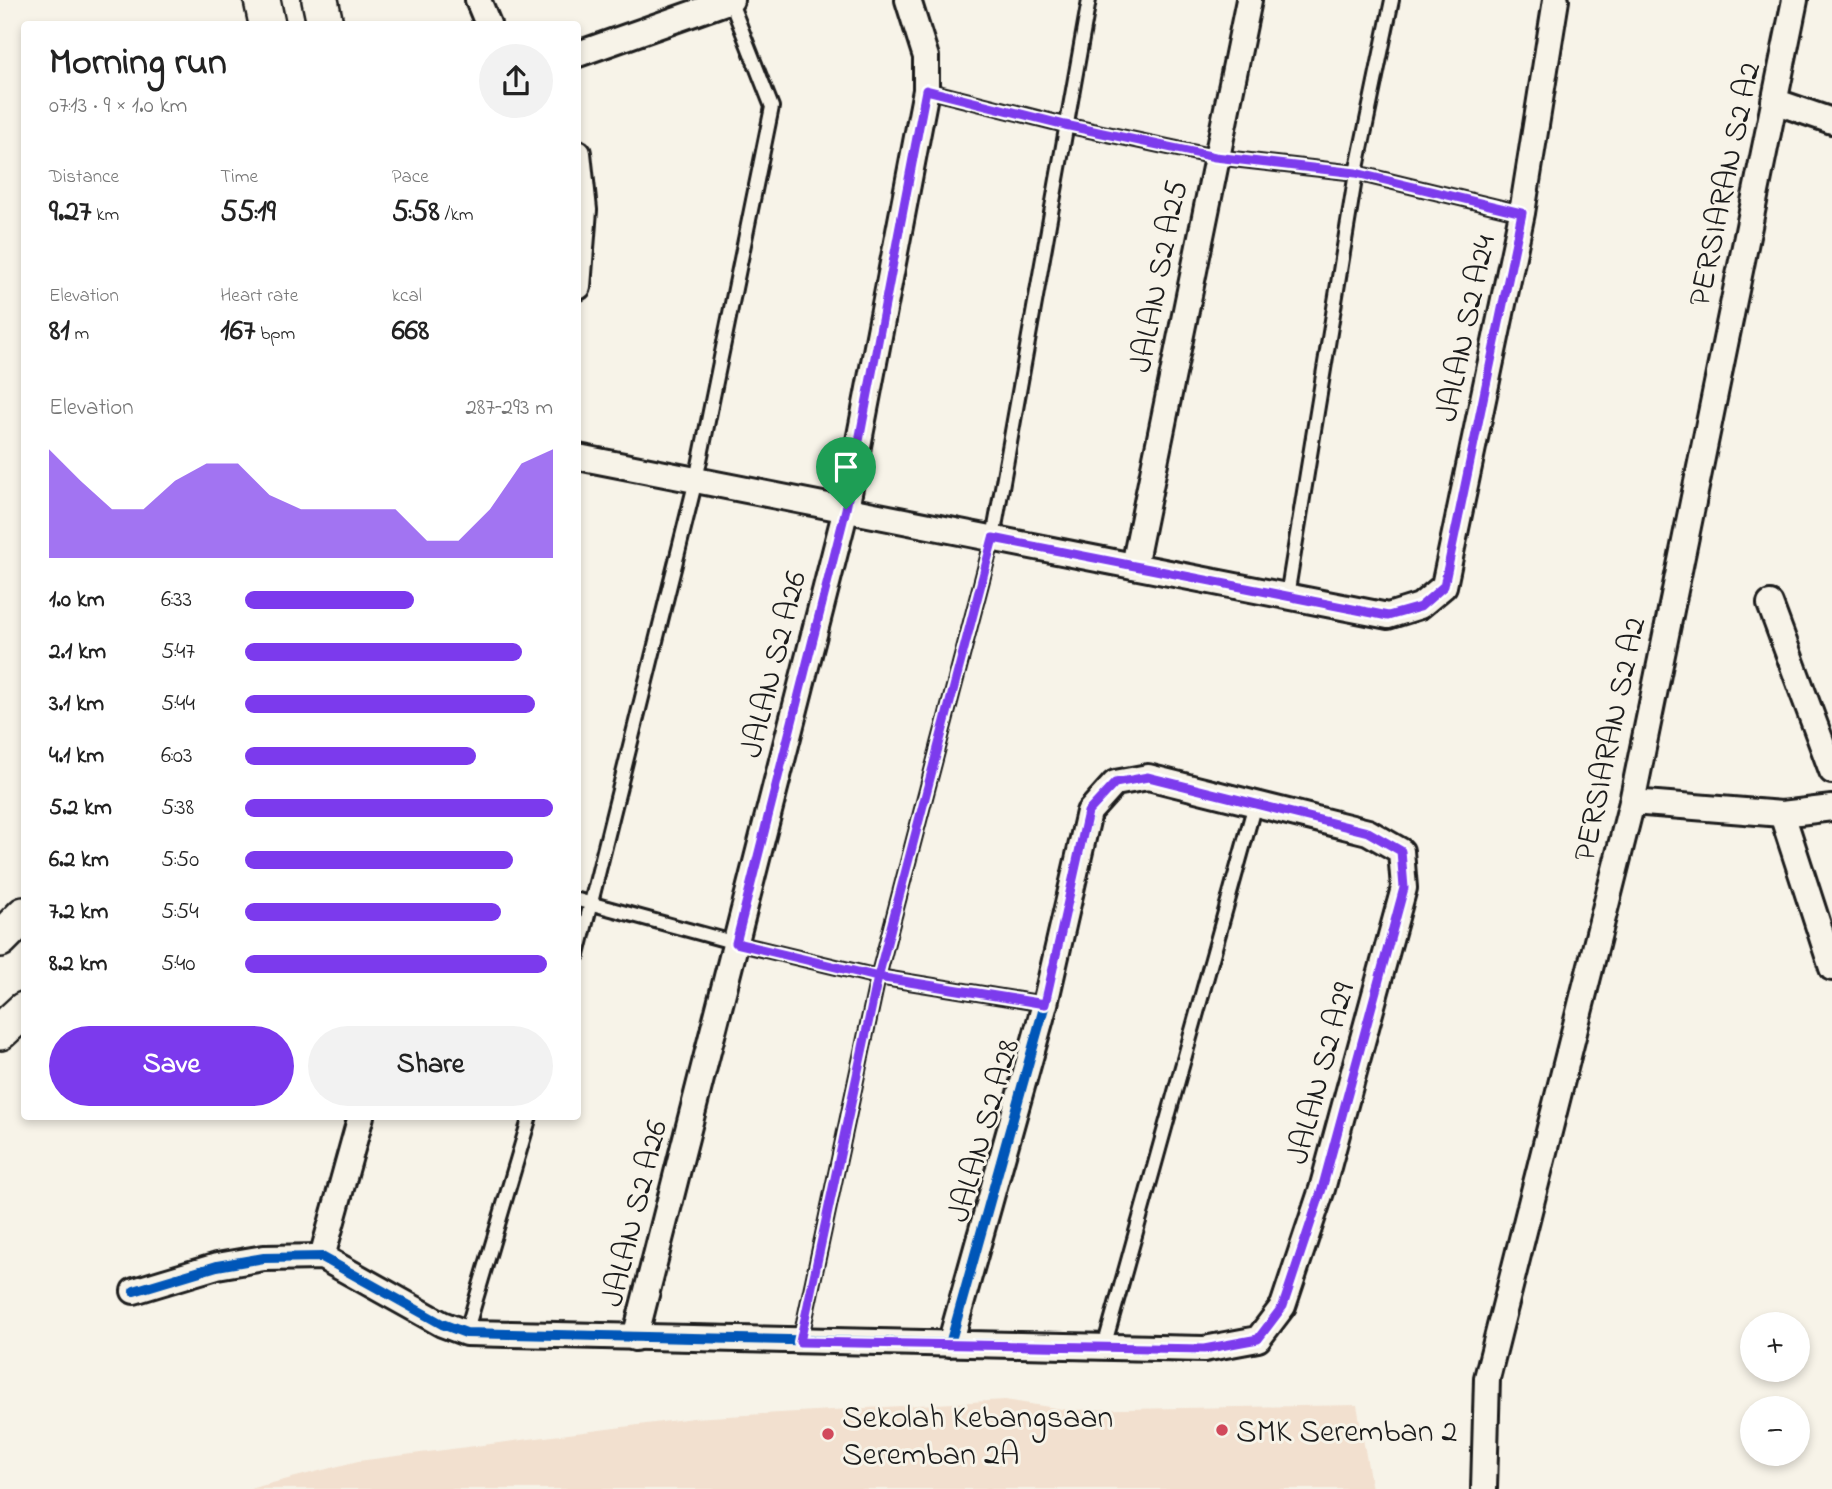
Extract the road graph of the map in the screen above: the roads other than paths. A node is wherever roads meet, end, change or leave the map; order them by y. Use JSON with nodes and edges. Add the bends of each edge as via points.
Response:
{"nodes":[{"id":1,"x":262,"y":0,"type":"edge"},
{"id":2,"x":320,"y":0,"type":"edge"},
{"id":3,"x":478,"y":0,"type":"edge"},
{"id":4,"x":730,"y":0,"type":"edge"},
{"id":5,"x":908,"y":0,"type":"edge"},
{"id":6,"x":1089,"y":0,"type":"edge"},
{"id":7,"x":1249,"y":0,"type":"edge"},
{"id":8,"x":1392,"y":0,"type":"edge"},
{"id":9,"x":1556,"y":0,"type":"edge"},
{"id":10,"x":1795,"y":0,"type":"edge"},
{"id":11,"x":266,"y":21,"type":"edge"},
{"id":12,"x":324,"y":21,"type":"edge"},
{"id":13,"x":487,"y":21,"type":"edge"},
{"id":14,"x":581,"y":53,"type":"edge"},
{"id":15,"x":926,"y":90,"type":"junction"},
{"id":16,"x":1774,"y":101,"type":"junction"},
{"id":17,"x":1832,"y":121,"type":"edge"},
{"id":18,"x":1065,"y":125,"type":"junction"},
{"id":19,"x":1215,"y":157,"type":"junction"},
{"id":20,"x":1356,"y":173,"type":"junction"},
{"id":21,"x":581,"y":182,"type":"edge"},
{"id":22,"x":1522,"y":213,"type":"junction"},
{"id":23,"x":581,"y":248,"type":"edge"},
{"id":24,"x":581,"y":458,"type":"edge"},
{"id":25,"x":696,"y":480,"type":"junction"},
{"id":26,"x":846,"y":509,"type":"junction"},
{"id":27,"x":993,"y":538,"type":"junction"},
{"id":28,"x":1134,"y":566,"type":"junction"},
{"id":29,"x":1287,"y":596,"type":"junction"},
{"id":30,"x":1770,"y":604,"type":"dead end"},
{"id":31,"x":1832,"y":771,"type":"edge"},
{"id":32,"x":1632,"y":802,"type":"junction"},
{"id":33,"x":1255,"y":804,"type":"junction"},
{"id":34,"x":1832,"y":808,"type":"edge"},
{"id":35,"x":1782,"y":814,"type":"junction"},
{"id":36,"x":1368,"y":832,"type":"joint"},
{"id":37,"x":581,"y":901,"type":"edge"},
{"id":38,"x":593,"y":904,"type":"junction"},
{"id":39,"x":21,"y":918,"type":"edge"},
{"id":40,"x":0,"y":939,"type":"edge"},
{"id":41,"x":736,"y":943,"type":"junction"},
{"id":42,"x":581,"y":945,"type":"edge"},
{"id":43,"x":1832,"y":968,"type":"edge"},
{"id":44,"x":878,"y":977,"type":"junction"},
{"id":45,"x":1045,"y":1004,"type":"junction"},
{"id":46,"x":21,"y":1013,"type":"edge"},
{"id":47,"x":0,"y":1032,"type":"edge"},
{"id":48,"x":360,"y":1120,"type":"edge"},
{"id":49,"x":529,"y":1120,"type":"edge"},
{"id":50,"x":322,"y":1256,"type":"junction"},
{"id":51,"x":134,"y":1291,"type":"dead end"},
{"id":52,"x":466,"y":1333,"type":"junction"},
{"id":53,"x":635,"y":1338,"type":"junction"},
{"id":54,"x":800,"y":1342,"type":"junction"},
{"id":55,"x":950,"y":1344,"type":"junction"},
{"id":56,"x":1104,"y":1348,"type":"junction"},
{"id":57,"x":1484,"y":1489,"type":"edge"}],
"edges":[{"from":1,"to":11,"type":"main road"},
{"from":2,"to":12,"type":"main road"},
{"from":3,"to":13,"type":"street"},
{"from":4,"to":14,"type":"street"},
{"from":4,"to":25,"type":"lane","via":[[772,107]]},
{"from":5,"to":15,"type":"street","name":"JALAN S2 A26","via":[[926,57]]},
{"from":6,"to":18,"type":"lane"},
{"from":7,"to":19,"type":"street","name":"JALAN S2 A25"},
{"from":8,"to":20,"type":"lane"},
{"from":9,"to":22,"type":"street","name":"JALAN S2 A24"},
{"from":10,"to":16,"type":"street","name":"PERSIARAN S2 A2"},
{"from":15,"to":18,"type":"lane"},
{"from":15,"to":26,"type":"street","name":"JALAN S2 A26"},
{"from":16,"to":17,"type":"street"},
{"from":16,"to":32,"type":"street","name":"PERSIARAN S2 A2"},
{"from":18,"to":19,"type":"lane"},
{"from":18,"to":27,"type":"lane"},
{"from":19,"to":20,"type":"lane"},
{"from":19,"to":28,"type":"street","name":"JALAN S2 A25"},
{"from":20,"to":22,"type":"lane"},
{"from":20,"to":29,"type":"lane"},
{"from":21,"to":23,"type":"street"},
{"from":22,"to":29,"type":"street","name":"JALAN S2 A24","via":[[1444,586],[1420,607],[1388,616]]},
{"from":24,"to":25,"type":"street"},
{"from":25,"to":26,"type":"street"},
{"from":25,"to":38,"type":"lane"},
{"from":26,"to":27,"type":"street"},
{"from":26,"to":41,"type":"street","name":"JALAN S2 A26"},
{"from":27,"to":28,"type":"street"},
{"from":27,"to":44,"type":"lane"},
{"from":28,"to":29,"type":"street"},
{"from":30,"to":31,"type":"street"},
{"from":32,"to":35,"type":"street"},
{"from":32,"to":57,"type":"street","name":"PERSIARAN S2 A2","via":[[1487,1378]]},
{"from":33,"to":36,"type":"street","name":"JALAN S2 A28"},
{"from":33,"to":45,"type":"street","name":"JALAN S2 A28","via":[[1148,777],[1115,783],[1088,812]]},
{"from":33,"to":56,"type":"lane"},
{"from":34,"to":35,"type":"street"},
{"from":35,"to":43,"type":"street"},
{"from":36,"to":56,"type":"street","name":"JALAN S2 A29","via":[[1401,851],[1404,888],[1322,1189],[1283,1306],[1258,1339],[1204,1349]]},
{"from":37,"to":38,"type":"lane"},
{"from":38,"to":41,"type":"lane"},
{"from":38,"to":42,"type":"lane"},
{"from":39,"to":40,"type":"main road"},
{"from":41,"to":44,"type":"lane"},
{"from":41,"to":53,"type":"street","name":"JALAN S2 A26"},
{"from":44,"to":45,"type":"lane"},
{"from":44,"to":54,"type":"lane"},
{"from":45,"to":55,"type":"street","name":"JALAN S2 A28"},
{"from":46,"to":47,"type":"main road"},
{"from":48,"to":50,"type":"street"},
{"from":49,"to":52,"type":"lane"},
{"from":50,"to":51,"type":"street","via":[[264,1258],[217,1266]]},
{"from":50,"to":52,"type":"street"},
{"from":52,"to":53,"type":"street"},
{"from":53,"to":54,"type":"street"},
{"from":54,"to":55,"type":"street"},
{"from":55,"to":56,"type":"street"}]}
